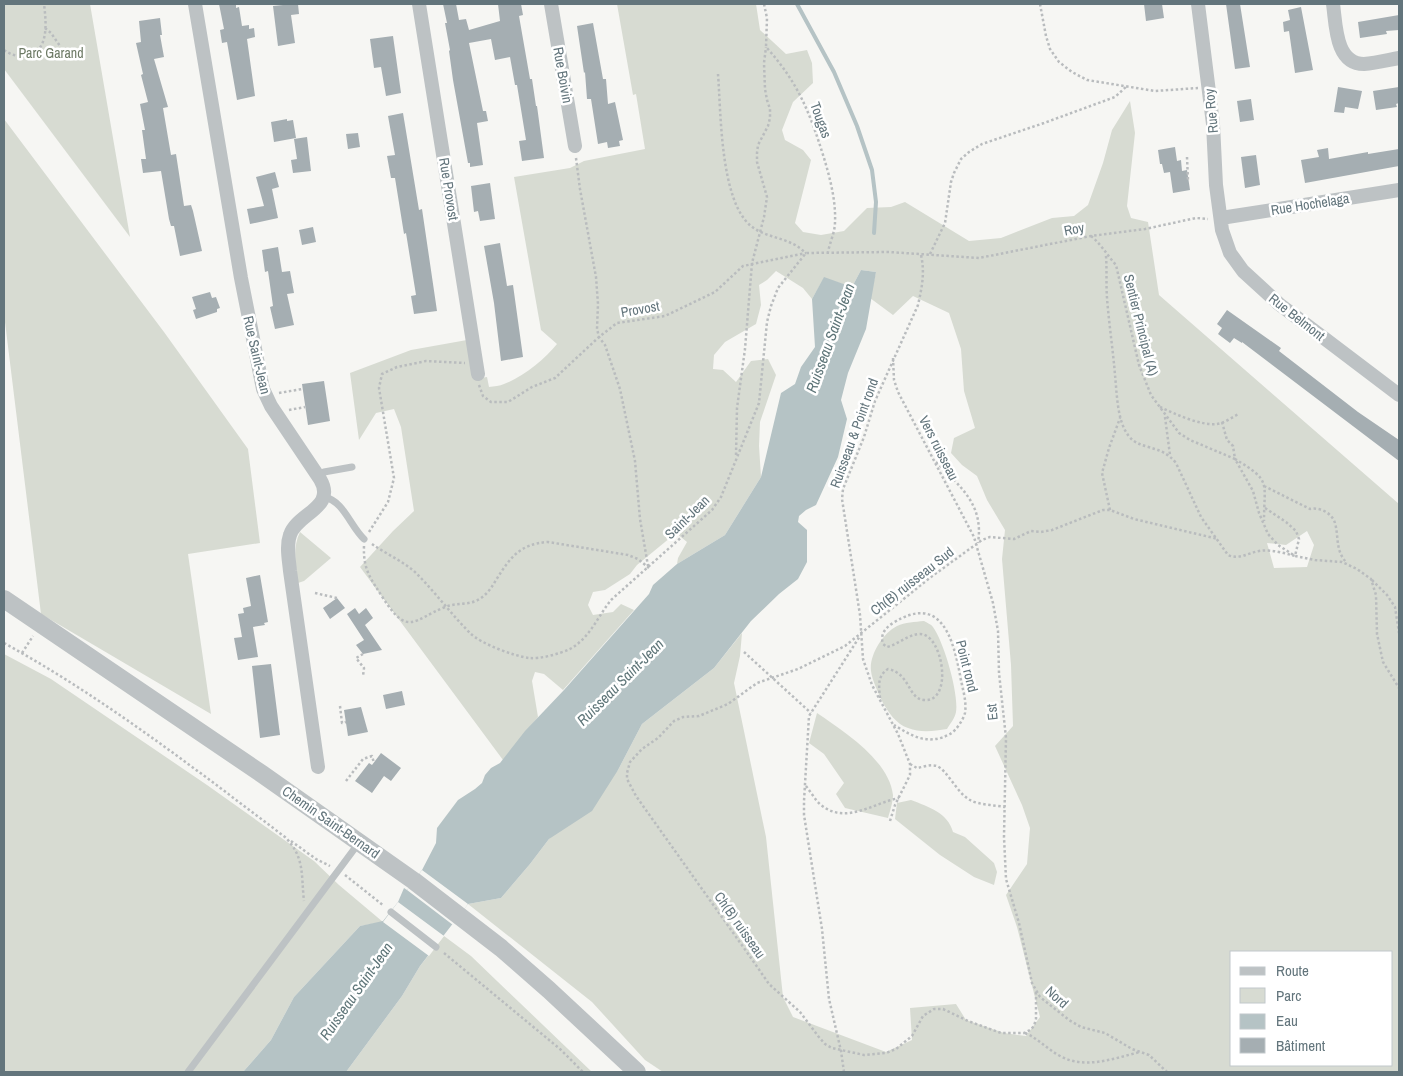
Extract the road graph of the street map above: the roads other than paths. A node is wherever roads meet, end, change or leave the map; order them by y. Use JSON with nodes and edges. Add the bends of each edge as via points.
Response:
{"nodes":[{"id":1,"x":195,"y":4,"type":"edge"},
{"id":2,"x":420,"y":4,"type":"edge"},
{"id":3,"x":551,"y":4,"type":"edge"},
{"id":4,"x":1198,"y":4,"type":"edge"},
{"id":5,"x":1333,"y":4,"type":"edge"},
{"id":6,"x":1399,"y":58,"type":"edge"},
{"id":7,"x":575,"y":146,"type":"road end"},
{"id":8,"x":1399,"y":190,"type":"edge"},
{"id":9,"x":1220,"y":218,"type":"junction"},
{"id":10,"x":478,"y":368,"type":"road end"},
{"id":11,"x":1399,"y":395,"type":"edge"},
{"id":12,"x":352,"y":467,"type":"dead end"},
{"id":13,"x":317,"y":475,"type":"junction"},
{"id":14,"x":324,"y":497,"type":"junction"},
{"id":15,"x":364,"y":539,"type":"road end"},
{"id":16,"x":4,"y":599,"type":"edge"},
{"id":17,"x":318,"y":767,"type":"dead end"},
{"id":18,"x":360,"y":841,"type":"junction"},
{"id":19,"x":391,"y":912,"type":"road end"},
{"id":20,"x":436,"y":947,"type":"road end"},
{"id":21,"x":188,"y":1072,"type":"edge"},
{"id":22,"x":637,"y":1072,"type":"edge"}],
"edges":[{"from":1,"to":13,"type":"street","name":"Rue Saint-Jean","via":[[260,376],[266,396]]},
{"from":2,"to":10,"type":"street","name":"Rue Provost"},
{"from":3,"to":7,"type":"street","name":"Rue Boivin"},
{"from":4,"to":9,"type":"street","name":"Rue Roy"},
{"from":5,"to":6,"type":"street","via":[[1345,57],[1365,64]]},
{"from":8,"to":9,"type":"street","name":"Rue Hochelaga"},
{"from":9,"to":11,"type":"street","name":"Rue Belmont","via":[[1230,253],[1253,282]]},
{"from":12,"to":13,"type":"lane"},
{"from":13,"to":14,"type":"street","name":"Rue Saint-Jean","via":[[323,485]]},
{"from":14,"to":15,"type":"lane","via":[[338,504]]},
{"from":14,"to":17,"type":"street","via":[[289,536],[290,571]]},
{"from":16,"to":18,"type":"street","name":"Chemin Saint-Bernard"},
{"from":18,"to":21,"type":"lane"},
{"from":18,"to":22,"type":"street","name":"Chemin Saint-Bernard","via":[[460,916],[549,990]]},
{"from":19,"to":20,"type":"lane"}]}
